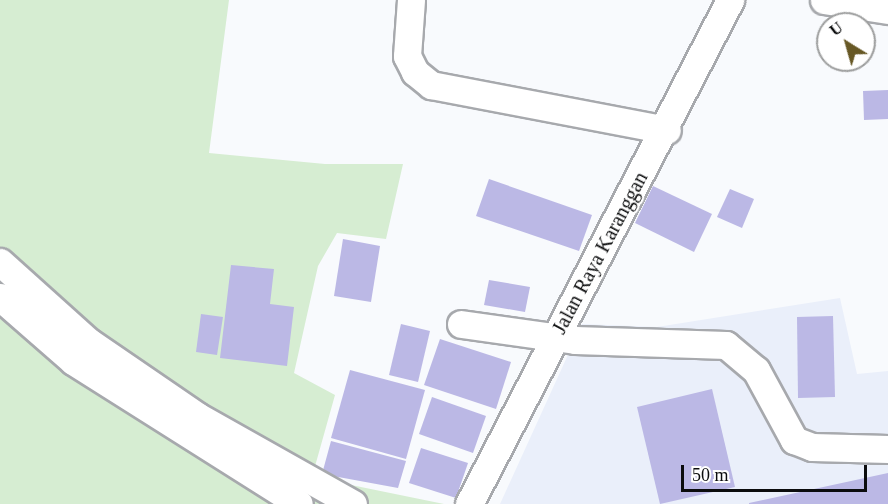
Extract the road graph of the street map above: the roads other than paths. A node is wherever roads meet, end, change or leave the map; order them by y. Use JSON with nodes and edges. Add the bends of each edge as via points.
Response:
{"nodes":[{"id":1,"x":411,"y":0,"type":"edge"},
{"id":2,"x":730,"y":0,"type":"edge"},
{"id":3,"x":824,"y":0,"type":"edge"},
{"id":4,"x":888,"y":10,"type":"edge"},
{"id":5,"x":667,"y":130,"type":"junction"},
{"id":6,"x":0,"y":262,"type":"edge"},
{"id":7,"x":0,"y":297,"type":"edge"},
{"id":8,"x":461,"y":324,"type":"dead end"},
{"id":9,"x":555,"y":336,"type":"junction"},
{"id":10,"x":888,"y":449,"type":"edge"},
{"id":11,"x":305,"y":498,"type":"edge"},
{"id":12,"x":353,"y":504,"type":"edge"},
{"id":13,"x":469,"y":504,"type":"edge"}],
"edges":[{"from":1,"to":5,"type":"street","via":[[407,56],[415,72],[431,86]]},
{"from":2,"to":5,"type":"street","name":"Jalan Raya Karanggan"},
{"from":3,"to":4,"type":"street"},
{"from":5,"to":9,"type":"street","name":"Jalan Raya Karanggan"},
{"from":6,"to":11,"type":"street","via":[[89,342],[197,416]]},
{"from":7,"to":11,"type":"street","via":[[82,367]]},
{"from":8,"to":9,"type":"street"},
{"from":9,"to":10,"type":"street","via":[[726,345],[756,370],[794,440],[812,447]]},
{"from":9,"to":13,"type":"street","name":"Jalan Raya Karanggan"},
{"from":11,"to":12,"type":"street"}]}
